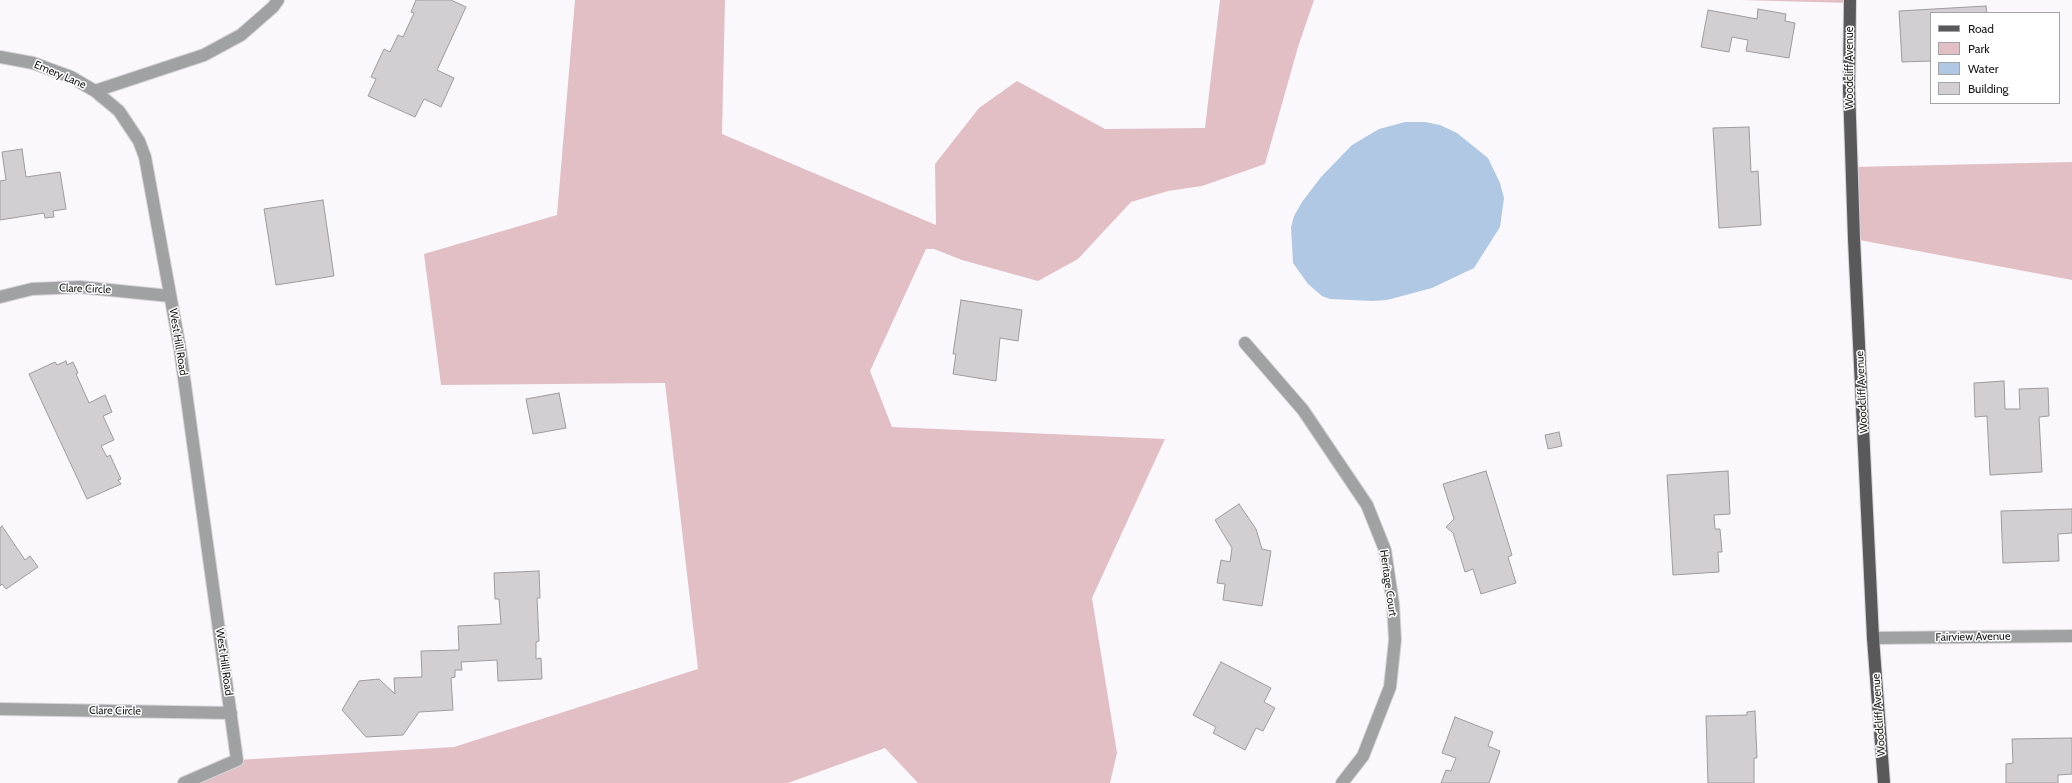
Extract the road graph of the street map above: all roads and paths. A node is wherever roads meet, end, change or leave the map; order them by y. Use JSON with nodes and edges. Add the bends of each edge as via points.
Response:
{"nodes":[{"id":1,"x":278,"y":0,"type":"edge"},
{"id":2,"x":1850,"y":0,"type":"edge"},
{"id":3,"x":0,"y":57,"type":"edge"},
{"id":4,"x":95,"y":91,"type":"junction"},
{"id":5,"x":170,"y":296,"type":"junction"},
{"id":6,"x":0,"y":297,"type":"edge"},
{"id":7,"x":1245,"y":343,"type":"dead end"},
{"id":8,"x":2072,"y":636,"type":"edge"},
{"id":9,"x":1874,"y":638,"type":"junction"},
{"id":10,"x":0,"y":709,"type":"edge"},
{"id":11,"x":231,"y":713,"type":"junction"},
{"id":12,"x":184,"y":783,"type":"edge"},
{"id":13,"x":1342,"y":783,"type":"edge"},
{"id":14,"x":1884,"y":783,"type":"edge"}],
"edges":[{"from":1,"to":4,"type":"street","via":[[241,35],[204,55]]},
{"from":2,"to":9,"type":"main road","name":"Woodcliff Avenue","via":[[1849,88],[1854,239]]},
{"from":3,"to":4,"type":"street","name":"Emery Lane","via":[[33,63],[72,78]]},
{"from":4,"to":5,"type":"street","name":"West Hill Road","via":[[119,111],[139,141],[146,157]]},
{"from":5,"to":6,"type":"street","name":"Clare Circle","via":[[80,286],[32,289]]},
{"from":5,"to":11,"type":"street","name":"West Hill Road","via":[[181,357]]},
{"from":7,"to":13,"type":"street","name":"Heritage Court","via":[[1304,410],[1367,505],[1385,550],[1395,640],[1390,687],[1363,756]]},
{"from":8,"to":9,"type":"street","name":"Fairview Avenue"},
{"from":9,"to":14,"type":"main road","name":"Woodcliff Avenue"},
{"from":10,"to":11,"type":"street","name":"Clare Circle"},
{"from":11,"to":12,"type":"street","name":"West Hill Road","via":[[237,760]]}]}
